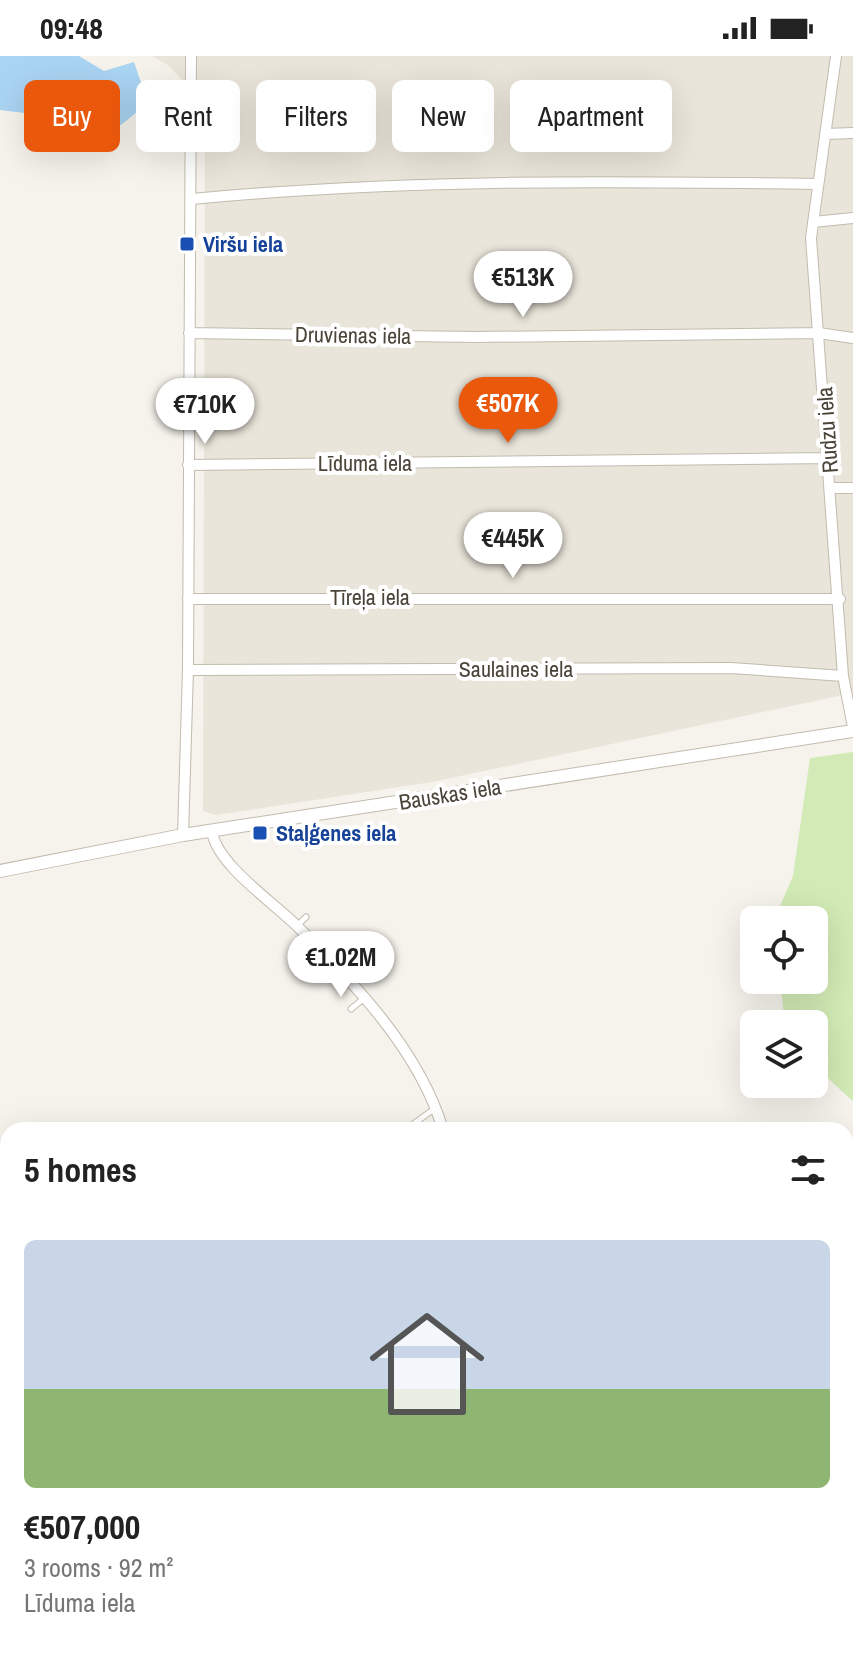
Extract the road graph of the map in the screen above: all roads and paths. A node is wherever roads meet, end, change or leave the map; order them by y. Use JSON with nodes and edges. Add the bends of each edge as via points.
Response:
{"nodes":[{"id":1,"x":191,"y":56,"type":"edge"},
{"id":2,"x":836,"y":56,"type":"edge"},
{"id":3,"x":853,"y":133,"type":"edge"},
{"id":4,"x":825,"y":134,"type":"junction"},
{"id":5,"x":818,"y":184,"type":"junction"},
{"id":6,"x":192,"y":199,"type":"junction"},
{"id":7,"x":853,"y":218,"type":"edge"},
{"id":8,"x":813,"y":222,"type":"junction"},
{"id":9,"x":189,"y":333,"type":"junction"},
{"id":10,"x":819,"y":333,"type":"junction"},
{"id":11,"x":853,"y":338,"type":"edge"},
{"id":12,"x":829,"y":458,"type":"junction"},
{"id":13,"x":188,"y":465,"type":"junction"},
{"id":14,"x":831,"y":488,"type":"junction"},
{"id":15,"x":853,"y":488,"type":"edge"},
{"id":16,"x":188,"y":599,"type":"junction"},
{"id":17,"x":840,"y":599,"type":"junction"},
{"id":18,"x":841,"y":636,"type":"junction"},
{"id":19,"x":853,"y":636,"type":"edge"},
{"id":20,"x":188,"y":670,"type":"junction"},
{"id":21,"x":843,"y":676,"type":"junction"},
{"id":22,"x":853,"y":729,"type":"edge"},
{"id":23,"x":212,"y":831,"type":"junction"},
{"id":24,"x":183,"y":835,"type":"junction"},
{"id":25,"x":0,"y":871,"type":"edge"},
{"id":26,"x":306,"y":917,"type":"dead end"},
{"id":27,"x":297,"y":926,"type":"junction"},
{"id":28,"x":364,"y":998,"type":"junction"},
{"id":29,"x":351,"y":1009,"type":"dead end"},
{"id":30,"x":435,"y":1109,"type":"junction"},
{"id":31,"x":416,"y":1122,"type":"edge"},
{"id":32,"x":440,"y":1122,"type":"edge"}],
"edges":[{"from":1,"to":6,"type":"street"},
{"from":2,"to":4,"type":"street","name":"Rudzu iela"},
{"from":3,"to":4,"type":"street"},
{"from":4,"to":5,"type":"street","name":"Rudzu iela"},
{"from":5,"to":6,"type":"street","via":[[387,184]]},
{"from":5,"to":8,"type":"street","name":"Rudzu iela"},
{"from":6,"to":9,"type":"street"},
{"from":7,"to":8,"type":"street"},
{"from":8,"to":10,"type":"street","name":"Rudzu iela"},
{"from":9,"to":10,"type":"street","name":"Druvienas iela"},
{"from":9,"to":13,"type":"street"},
{"from":10,"to":11,"type":"street","name":"Druvienas iela"},
{"from":10,"to":12,"type":"street","name":"Rudzu iela"},
{"from":12,"to":13,"type":"street","name":"Līduma iela"},
{"from":12,"to":14,"type":"street","name":"Rudzu iela"},
{"from":13,"to":16,"type":"street"},
{"from":14,"to":15,"type":"street"},
{"from":14,"to":17,"type":"street","name":"Rudzu iela"},
{"from":16,"to":17,"type":"street","name":"Tīreļa iela"},
{"from":16,"to":20,"type":"street"},
{"from":17,"to":18,"type":"street","name":"Rudzu iela"},
{"from":18,"to":19,"type":"street"},
{"from":18,"to":21,"type":"street","name":"Rudzu iela"},
{"from":20,"to":21,"type":"street","name":"Saulaines iela","via":[[731,668]]},
{"from":20,"to":24,"type":"street"},
{"from":21,"to":22,"type":"street","name":"Rudzu iela"},
{"from":22,"to":23,"type":"street","name":"Bauskas iela"},
{"from":23,"to":24,"type":"street","name":"Bauskas iela"},
{"from":23,"to":27,"type":"street","via":[[219,852]]},
{"from":24,"to":25,"type":"street","name":"Bauskas iela"},
{"from":26,"to":27,"type":"lane"},
{"from":27,"to":28,"type":"street"},
{"from":28,"to":29,"type":"lane"},
{"from":28,"to":30,"type":"street","via":[[398,1042]]},
{"from":30,"to":31,"type":"lane"},
{"from":30,"to":32,"type":"street"}]}
